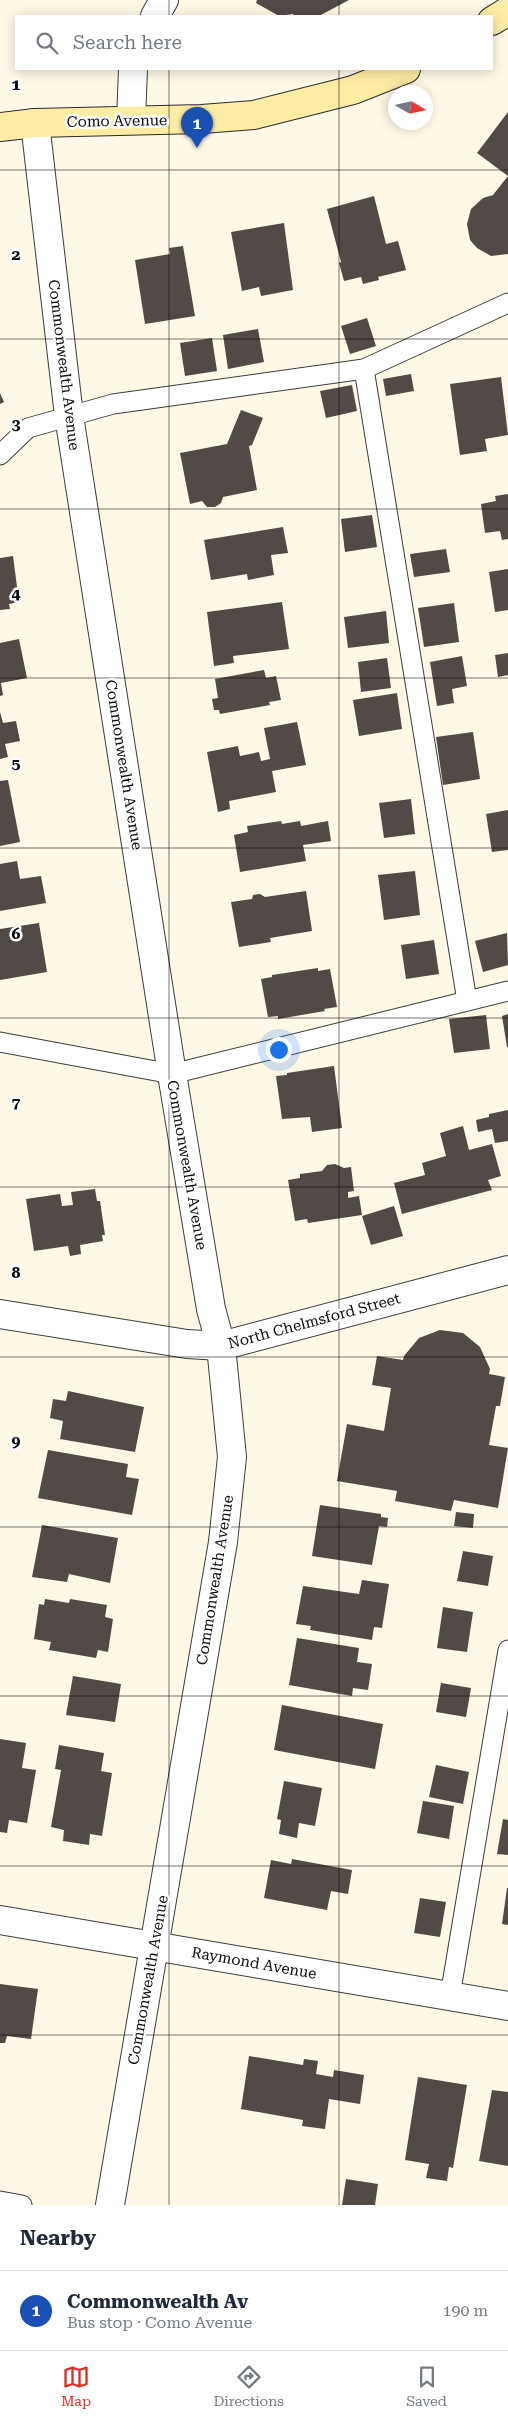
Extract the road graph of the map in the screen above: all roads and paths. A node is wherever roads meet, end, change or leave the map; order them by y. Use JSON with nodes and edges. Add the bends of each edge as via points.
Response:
{"nodes":[{"id":1,"x":164,"y":0,"type":"edge"},
{"id":2,"x":508,"y":12,"type":"edge"},
{"id":3,"x":155,"y":15,"type":"edge"},
{"id":4,"x":493,"y":20,"type":"edge"},
{"id":5,"x":133,"y":70,"type":"edge"},
{"id":6,"x":403,"y":70,"type":"edge"},
{"id":7,"x":131,"y":120,"type":"junction"},
{"id":8,"x":35,"y":123,"type":"junction"},
{"id":9,"x":0,"y":127,"type":"edge"},
{"id":10,"x":508,"y":303,"type":"edge"},
{"id":11,"x":364,"y":369,"type":"junction"},
{"id":12,"x":70,"y":416,"type":"junction"},
{"id":13,"x":0,"y":455,"type":"edge"},
{"id":14,"x":508,"y":990,"type":"edge"},
{"id":15,"x":467,"y":1001,"type":"junction"},
{"id":16,"x":0,"y":1042,"type":"edge"},
{"id":17,"x":172,"y":1074,"type":"junction"},
{"id":18,"x":508,"y":1270,"type":"edge"},
{"id":19,"x":0,"y":1314,"type":"edge"},
{"id":20,"x":221,"y":1346,"type":"junction"},
{"id":21,"x":508,"y":1650,"type":"edge"},
{"id":22,"x":0,"y":1920,"type":"edge"},
{"id":23,"x":153,"y":1946,"type":"junction"},
{"id":24,"x":450,"y":1996,"type":"junction"},
{"id":25,"x":508,"y":2006,"type":"edge"},
{"id":26,"x":0,"y":2201,"type":"edge"},
{"id":27,"x":22,"y":2205,"type":"edge"},
{"id":28,"x":110,"y":2205,"type":"edge"}],
"edges":[{"from":1,"to":3,"type":"street"},
{"from":2,"to":4,"type":"main road"},
{"from":5,"to":7,"type":"street"},
{"from":6,"to":7,"type":"main road","name":"Como Avenue","via":[[353,90],[254,115]]},
{"from":7,"to":8,"type":"main road","name":"Como Avenue"},
{"from":8,"to":9,"type":"main road","name":"Como Avenue"},
{"from":8,"to":12,"type":"street","name":"Commonwealth Avenue"},
{"from":10,"to":11,"type":"lane"},
{"from":11,"to":12,"type":"lane","via":[[113,404]]},
{"from":11,"to":15,"type":"lane"},
{"from":12,"to":13,"type":"lane","via":[[28,428]]},
{"from":12,"to":17,"type":"street","name":"Commonwealth Avenue"},
{"from":14,"to":15,"type":"lane"},
{"from":15,"to":17,"type":"lane"},
{"from":16,"to":17,"type":"lane"},
{"from":17,"to":20,"type":"street","name":"Commonwealth Avenue","via":[[211,1309]]},
{"from":18,"to":20,"type":"street","name":"North Chelmsford Street"},
{"from":19,"to":20,"type":"street","name":"North Chelmsford Street","via":[[187,1344]]},
{"from":20,"to":23,"type":"street","name":"Commonwealth Avenue","via":[[232,1457],[224,1542]]},
{"from":21,"to":24,"type":"lane"},
{"from":22,"to":23,"type":"street","name":"Raymond Avenue"},
{"from":23,"to":24,"type":"street","name":"Raymond Avenue"},
{"from":23,"to":28,"type":"street","name":"Commonwealth Avenue"},
{"from":24,"to":25,"type":"street","name":"Raymond Avenue"},
{"from":26,"to":27,"type":"lane"}]}
